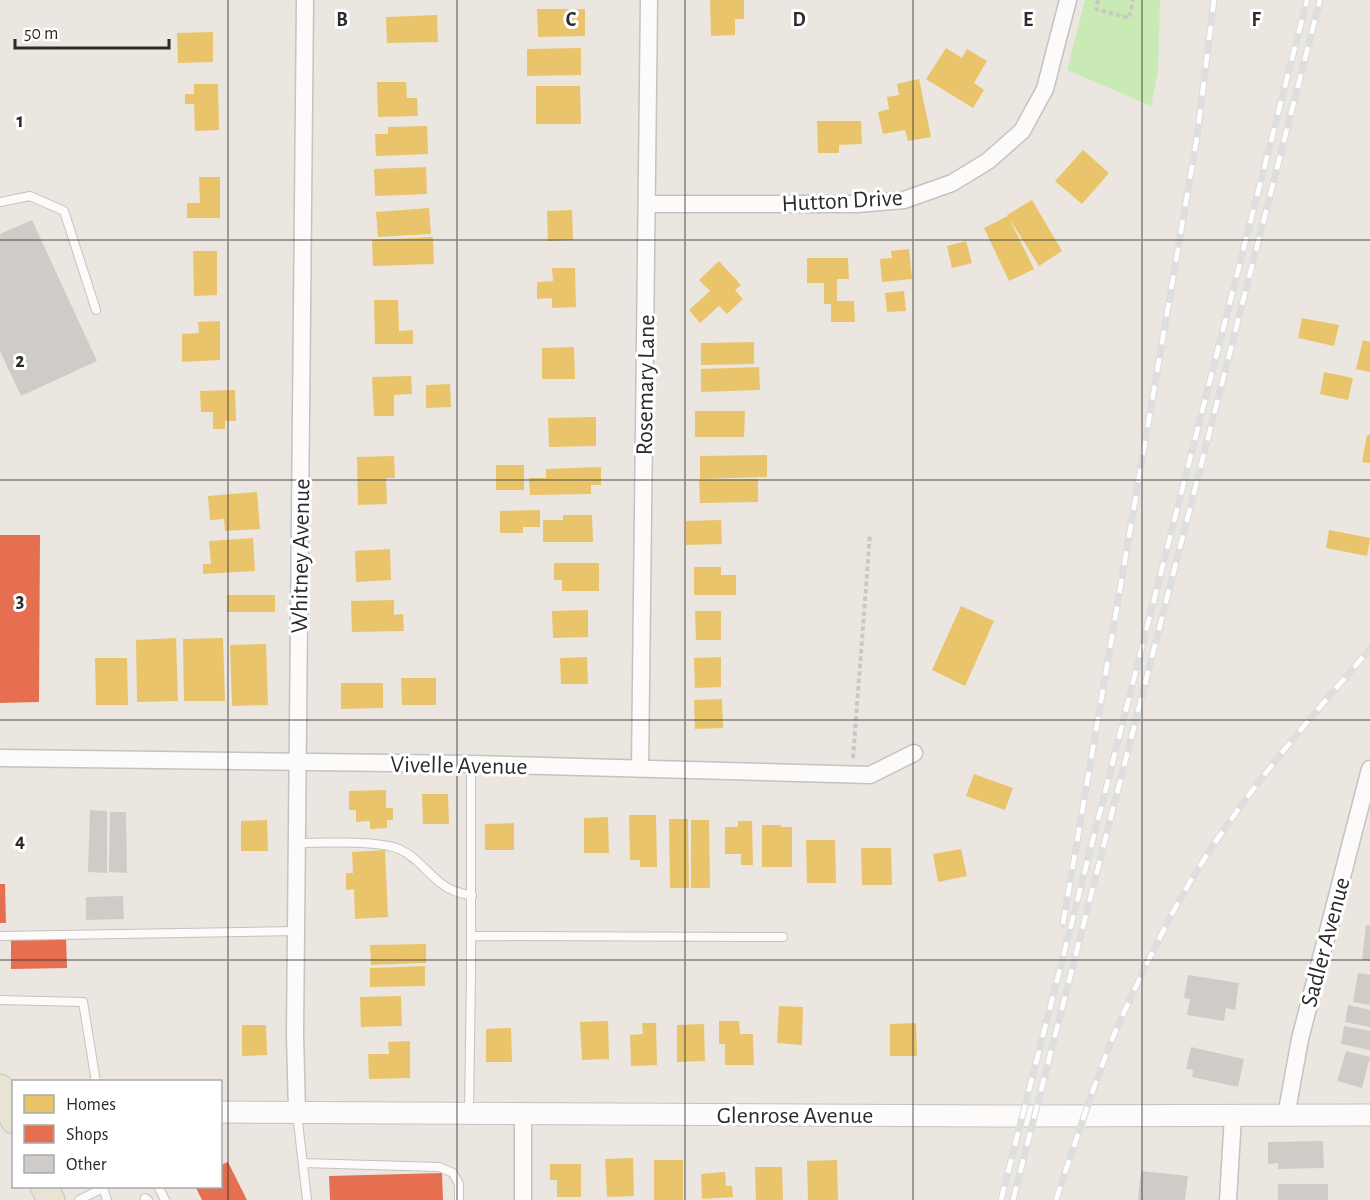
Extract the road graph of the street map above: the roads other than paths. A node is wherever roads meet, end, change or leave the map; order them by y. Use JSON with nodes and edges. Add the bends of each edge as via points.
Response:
{"nodes":[{"id":1,"x":305,"y":0,"type":"edge"},
{"id":2,"x":649,"y":0,"type":"edge"},
{"id":3,"x":1068,"y":0,"type":"edge"},
{"id":4,"x":0,"y":201,"type":"edge"},
{"id":5,"x":647,"y":204,"type":"junction"},
{"id":6,"x":96,"y":310,"type":"dead end"},
{"id":7,"x":914,"y":753,"type":"dead end"},
{"id":8,"x":0,"y":758,"type":"edge"},
{"id":9,"x":297,"y":762,"type":"junction"},
{"id":10,"x":471,"y":764,"type":"junction"},
{"id":11,"x":1370,"y":768,"type":"edge"},
{"id":12,"x":640,"y":769,"type":"junction"},
{"id":13,"x":297,"y":843,"type":"junction"},
{"id":14,"x":472,"y":896,"type":"junction"},
{"id":15,"x":296,"y":931,"type":"junction"},
{"id":16,"x":0,"y":936,"type":"edge"},
{"id":17,"x":471,"y":936,"type":"junction"},
{"id":18,"x":783,"y":937,"type":"dead end"},
{"id":19,"x":0,"y":1000,"type":"edge"},
{"id":20,"x":96,"y":1080,"type":"edge"},
{"id":21,"x":0,"y":1088,"type":"edge"},
{"id":22,"x":222,"y":1112,"type":"edge"},
{"id":23,"x":297,"y":1112,"type":"junction"},
{"id":24,"x":469,"y":1112,"type":"junction"},
{"id":25,"x":523,"y":1113,"type":"junction"},
{"id":26,"x":12,"y":1115,"type":"edge"},
{"id":27,"x":1370,"y":1115,"type":"edge"},
{"id":28,"x":1233,"y":1116,"type":"junction"},
{"id":29,"x":1286,"y":1116,"type":"junction"},
{"id":30,"x":303,"y":1163,"type":"junction"},
{"id":31,"x":103,"y":1188,"type":"edge"},
{"id":32,"x":79,"y":1200,"type":"edge"},
{"id":33,"x":307,"y":1200,"type":"edge"},
{"id":34,"x":459,"y":1200,"type":"edge"},
{"id":35,"x":523,"y":1200,"type":"edge"},
{"id":36,"x":1228,"y":1200,"type":"edge"}],
"edges":[{"from":1,"to":9,"type":"street","name":"Whitney Avenue"},
{"from":2,"to":5,"type":"street","name":"Rosemary Lane"},
{"from":3,"to":5,"type":"street","name":"Hutton Drive","via":[[1045,89],[1022,130],[988,161],[952,183],[904,200],[857,204]]},
{"from":4,"to":6,"type":"lane","via":[[30,196],[64,211]]},
{"from":5,"to":12,"type":"street","name":"Rosemary Lane"},
{"from":7,"to":12,"type":"street","name":"Vivelle Avenue","via":[[870,775]]},
{"from":8,"to":9,"type":"street","name":"Vivelle Avenue"},
{"from":9,"to":10,"type":"street","name":"Vivelle Avenue"},
{"from":9,"to":13,"type":"street","name":"Whitney Avenue"},
{"from":10,"to":12,"type":"street","name":"Vivelle Avenue"},
{"from":10,"to":14,"type":"lane"},
{"from":11,"to":29,"type":"street","name":"Sadler Avenue","via":[[1300,1039]]},
{"from":13,"to":14,"type":"lane","via":[[366,844],[399,849],[441,884]]},
{"from":13,"to":15,"type":"street","name":"Whitney Avenue"},
{"from":14,"to":17,"type":"lane"},
{"from":15,"to":16,"type":"lane"},
{"from":15,"to":23,"type":"street","name":"Whitney Avenue"},
{"from":17,"to":18,"type":"lane"},
{"from":17,"to":24,"type":"lane"},
{"from":19,"to":20,"type":"lane","via":[[83,1002]]},
{"from":21,"to":26,"type":"main road"},
{"from":22,"to":23,"type":"street","name":"Glenrose Avenue"},
{"from":23,"to":24,"type":"street","name":"Glenrose Avenue"},
{"from":23,"to":30,"type":"lane"},
{"from":24,"to":25,"type":"street","name":"Glenrose Avenue"},
{"from":25,"to":28,"type":"street","name":"Glenrose Avenue"},
{"from":25,"to":35,"type":"street"},
{"from":27,"to":29,"type":"street","name":"Glenrose Avenue"},
{"from":28,"to":29,"type":"street","name":"Glenrose Avenue"},
{"from":28,"to":36,"type":"street"},
{"from":30,"to":33,"type":"lane"},
{"from":30,"to":34,"type":"lane","via":[[440,1167],[453,1173],[459,1184]]},
{"from":31,"to":32,"type":"lane"}]}
